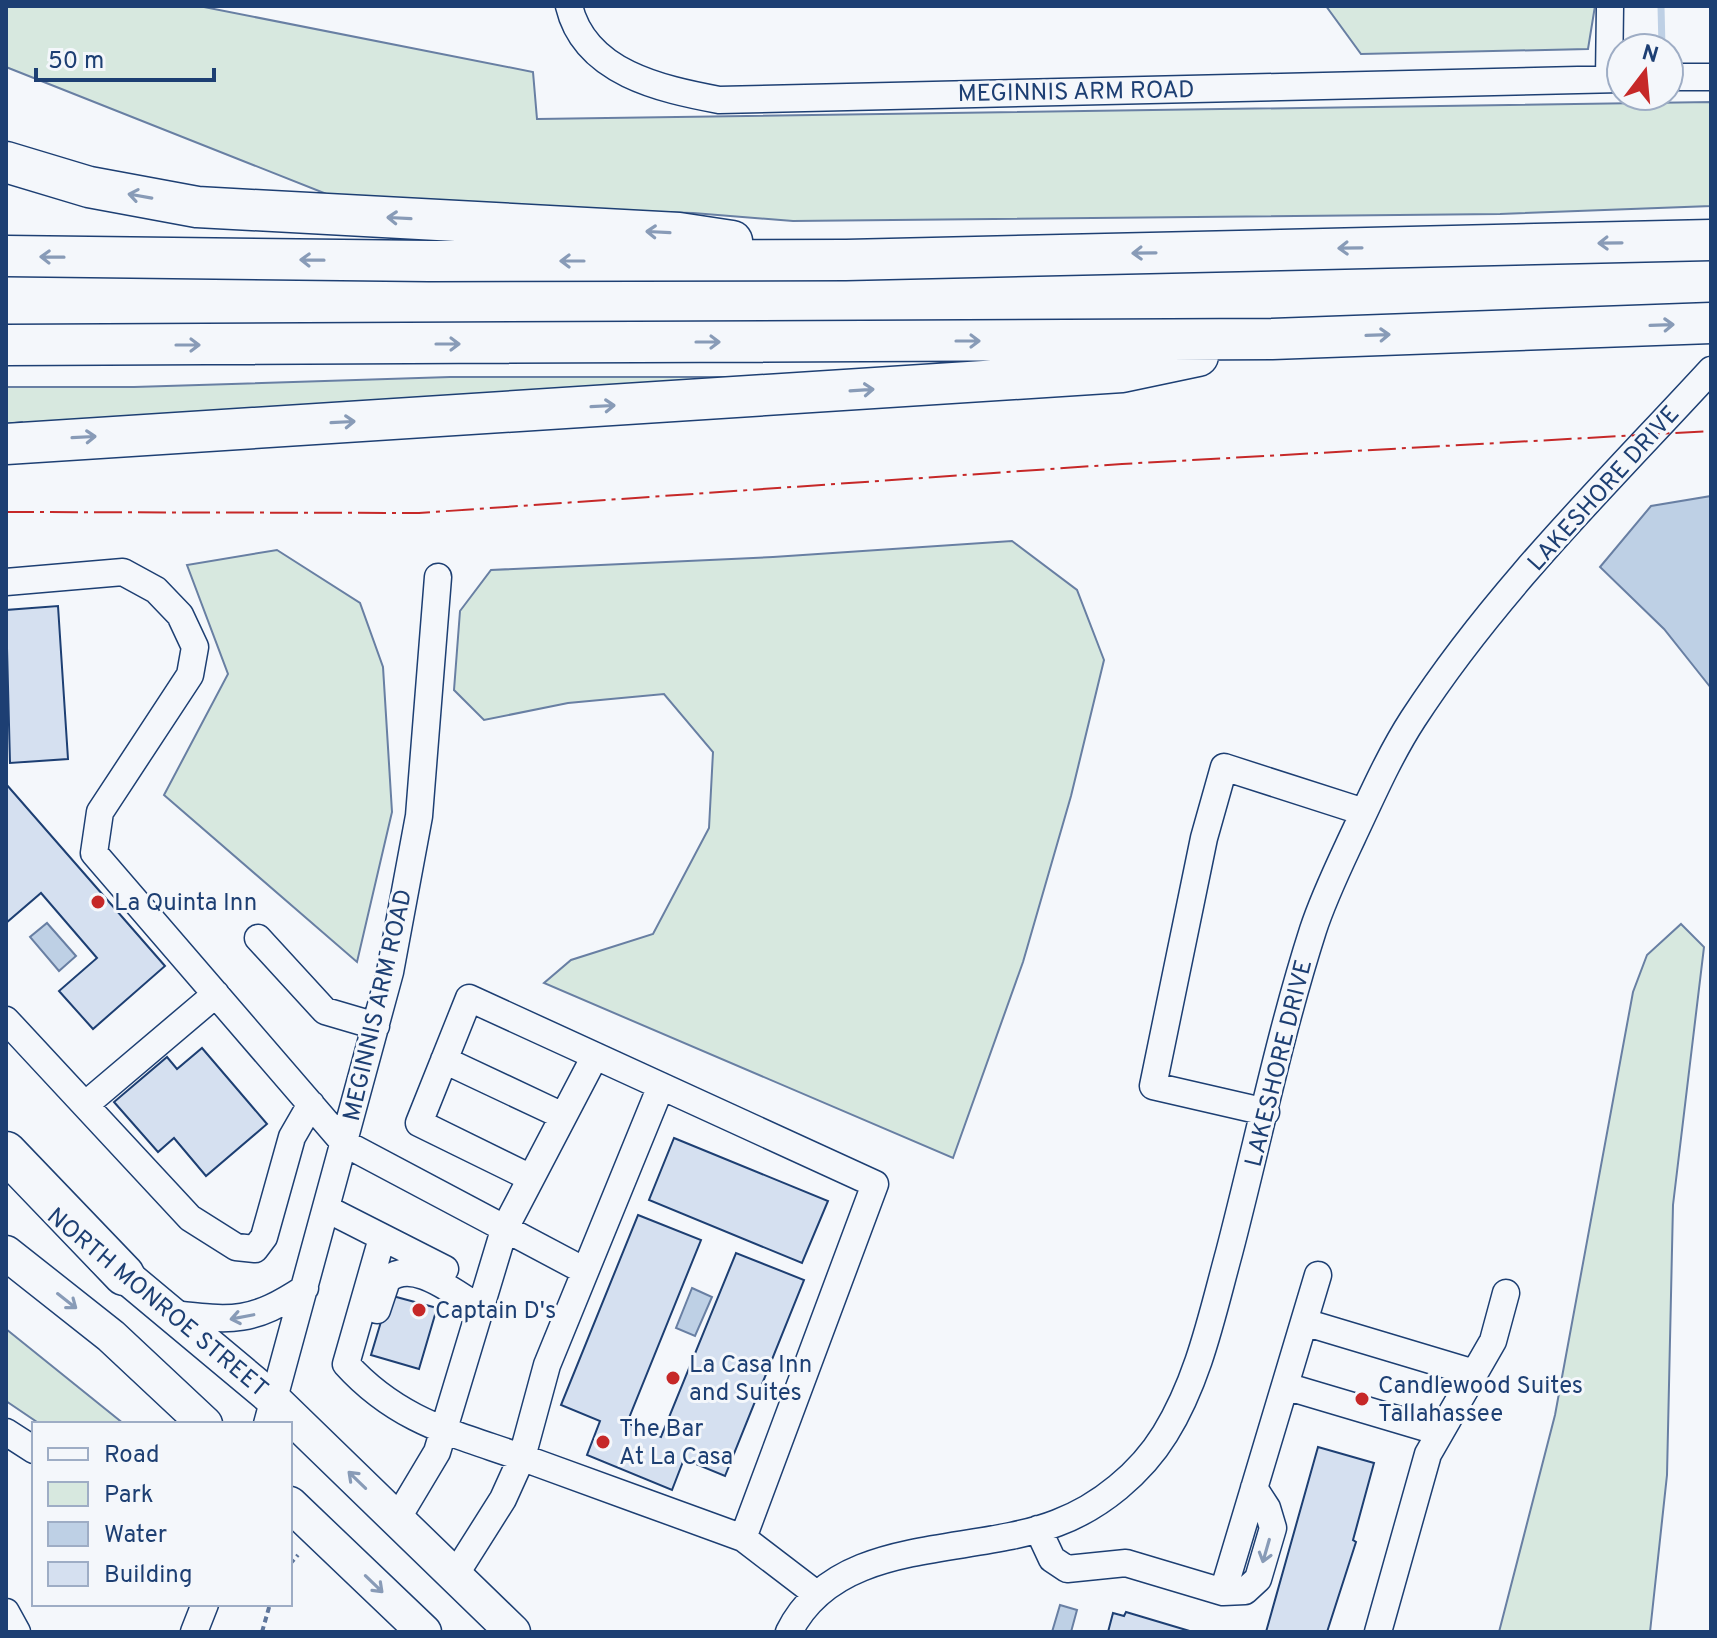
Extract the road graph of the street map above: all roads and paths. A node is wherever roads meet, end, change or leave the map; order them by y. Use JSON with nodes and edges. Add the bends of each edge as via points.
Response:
{"nodes":[{"id":1,"x":569,"y":6,"type":"edge"},
{"id":2,"x":1610,"y":6,"type":"edge"},
{"id":3,"x":1612,"y":32,"type":"edge"},
{"id":4,"x":1685,"y":77,"type":"edge"},
{"id":5,"x":1711,"y":77,"type":"edge"},
{"id":6,"x":1605,"y":79,"type":"edge"},
{"id":7,"x":6,"y":162,"type":"edge"},
{"id":8,"x":1699,"y":241,"type":"edge"},
{"id":9,"x":6,"y":256,"type":"edge"},
{"id":10,"x":846,"y":260,"type":"junction"},
{"id":11,"x":1711,"y":323,"type":"edge"},
{"id":12,"x":1272,"y":339,"type":"junction"},
{"id":13,"x":6,"y":345,"type":"edge"},
{"id":14,"x":1711,"y":370,"type":"edge"},
{"id":15,"x":6,"y":444,"type":"edge"},
{"id":16,"x":438,"y":577,"type":"dead end"},
{"id":17,"x":6,"y":582,"type":"edge"},
{"id":18,"x":1364,"y":812,"type":"junction"},
{"id":19,"x":258,"y":938,"type":"dead end"},
{"id":20,"x":216,"y":994,"type":"junction"},
{"id":21,"x":6,"y":1020,"type":"edge"},
{"id":22,"x":376,"y":1026,"type":"junction"},
{"id":23,"x":595,"y":1056,"type":"junction"},
{"id":24,"x":444,"y":1060,"type":"junction"},
{"id":25,"x":661,"y":1086,"type":"junction"},
{"id":26,"x":311,"y":1104,"type":"junction"},
{"id":27,"x":85,"y":1105,"type":"junction"},
{"id":28,"x":1266,"y":1112,"type":"junction"},
{"id":29,"x":563,"y":1116,"type":"junction"},
{"id":30,"x":344,"y":1143,"type":"junction"},
{"id":31,"x":6,"y":1152,"type":"edge"},
{"id":32,"x":6,"y":1176,"type":"edge"},
{"id":33,"x":531,"y":1178,"type":"junction"},
{"id":34,"x":327,"y":1209,"type":"junction"},
{"id":35,"x":504,"y":1230,"type":"junction"},
{"id":36,"x":382,"y":1238,"type":"junction"},
{"id":37,"x":6,"y":1253,"type":"edge"},
{"id":38,"x":585,"y":1271,"type":"junction"},
{"id":39,"x":124,"y":1275,"type":"junction"},
{"id":40,"x":1318,"y":1275,"type":"dead end"},
{"id":41,"x":305,"y":1288,"type":"junction"},
{"id":42,"x":1506,"y":1293,"type":"dead end"},
{"id":43,"x":483,"y":1299,"type":"junction"},
{"id":44,"x":173,"y":1314,"type":"junction"},
{"id":45,"x":1304,"y":1322,"type":"junction"},
{"id":46,"x":1474,"y":1373,"type":"junction"},
{"id":47,"x":358,"y":1378,"type":"junction"},
{"id":48,"x":1285,"y":1386,"type":"junction"},
{"id":49,"x":271,"y":1412,"type":"edge"},
{"id":50,"x":203,"y":1422,"type":"edge"},
{"id":51,"x":292,"y":1430,"type":"edge"},
{"id":52,"x":6,"y":1432,"type":"edge"},
{"id":53,"x":442,"y":1432,"type":"junction"},
{"id":54,"x":1440,"y":1432,"type":"junction"},
{"id":55,"x":32,"y":1449,"type":"edge"},
{"id":56,"x":522,"y":1457,"type":"junction"},
{"id":57,"x":292,"y":1509,"type":"edge"},
{"id":58,"x":397,"y":1519,"type":"junction"},
{"id":59,"x":1038,"y":1529,"type":"junction"},
{"id":60,"x":743,"y":1538,"type":"junction"},
{"id":61,"x":304,"y":1542,"type":"edge"},
{"id":62,"x":292,"y":1561,"type":"edge"},
{"id":63,"x":455,"y":1575,"type":"junction"},
{"id":64,"x":815,"y":1593,"type":"junction"},
{"id":65,"x":204,"y":1606,"type":"edge"},
{"id":66,"x":269,"y":1606,"type":"edge"},
{"id":67,"x":6,"y":1612,"type":"edge"},
{"id":68,"x":17,"y":1632,"type":"edge"},
{"id":69,"x":194,"y":1632,"type":"edge"},
{"id":70,"x":262,"y":1632,"type":"edge"},
{"id":71,"x":424,"y":1632,"type":"edge"},
{"id":72,"x":513,"y":1632,"type":"edge"},
{"id":73,"x":789,"y":1632,"type":"edge"},
{"id":74,"x":1378,"y":1632,"type":"edge"}],
"edges":[{"from":1,"to":6,"type":"street","name":"MEGINNIS ARM ROAD","via":[[581,35],[621,71],[670,91],[719,100]]},
{"from":2,"to":3,"type":"street"},
{"from":4,"to":5,"type":"street"},
{"from":10,"to":7,"type":"highway","one_way":true,"via":[[679,233],[197,207],[89,187]]},
{"from":8,"to":10,"type":"highway","one_way":true},
{"from":10,"to":9,"type":"highway","one_way":true},
{"from":12,"to":11,"type":"highway","one_way":true},
{"from":13,"to":12,"type":"highway","one_way":true},
{"from":15,"to":12,"type":"highway","one_way":true,"via":[[1122,372]]},
{"from":14,"to":18,"type":"street","name":"LAKESHORE DRIVE","via":[[1540,556],[1450,665],[1411,722]]},
{"from":16,"to":22,"type":"street","name":"MEGINNIS ARM ROAD","via":[[419,816]]},
{"from":17,"to":20,"type":"street","via":[[123,572],[156,590],[180,615],[195,647],[190,675],[100,812],[94,853]]},
{"from":18,"to":28,"type":"street","name":"LAKESHORE DRIVE","via":[[1314,924],[1286,1017]]},
{"from":18,"to":28,"type":"street","via":[[1224,767],[1204,838],[1153,1086]]},
{"from":19,"to":22,"type":"street","via":[[325,1011]]},
{"from":20,"to":26,"type":"street"},
{"from":20,"to":27,"type":"street"},
{"from":21,"to":27,"type":"street"},
{"from":22,"to":30,"type":"street","name":"MEGINNIS ARM ROAD"},
{"from":23,"to":24,"type":"street","via":[[469,998]]},
{"from":23,"to":25,"type":"street"},
{"from":23,"to":29,"type":"street"},
{"from":24,"to":29,"type":"street"},
{"from":24,"to":33,"type":"street","via":[[419,1123]]},
{"from":25,"to":38,"type":"street"},
{"from":25,"to":60,"type":"street","via":[[875,1184]]},
{"from":26,"to":27,"type":"street","via":[[292,1137],[264,1237],[255,1249],[236,1247],[190,1218]]},
{"from":26,"to":30,"type":"street"},
{"from":28,"to":59,"type":"street","name":"LAKESHORE DRIVE","via":[[1194,1377],[1163,1438],[1121,1485],[1060,1522]]},
{"from":29,"to":33,"type":"street"},
{"from":30,"to":34,"type":"street","name":"MEGINNIS ARM ROAD"},
{"from":30,"to":35,"type":"street"},
{"from":31,"to":39,"type":"highway"},
{"from":32,"to":39,"type":"main road","name":"NORTH MONROE STREET"},
{"from":33,"to":35,"type":"street"},
{"from":34,"to":36,"type":"street"},
{"from":34,"to":41,"type":"street","name":"MEGINNIS ARM ROAD"},
{"from":35,"to":38,"type":"street"},
{"from":35,"to":43,"type":"street"},
{"from":36,"to":43,"type":"street"},
{"from":36,"to":47,"type":"street","via":[[346,1364]]},
{"from":37,"to":50,"type":"main road","one_way":true,"via":[[111,1336]]},
{"from":38,"to":56,"type":"street","via":[[547,1365]]},
{"from":39,"to":44,"type":"main road","name":"NORTH MONROE STREET"},
{"from":40,"to":45,"type":"street"},
{"from":41,"to":44,"type":"street","one_way":true,"via":[[244,1319]]},
{"from":41,"to":49,"type":"street","name":"MEGINNIS ARM ROAD"},
{"from":42,"to":46,"type":"street","via":[[1493,1341]]},
{"from":43,"to":47,"type":"street","via":[[417,1273],[394,1274],[383,1288]]},
{"from":43,"to":53,"type":"street"},
{"from":44,"to":49,"type":"main road","name":"NORTH MONROE STREET"},
{"from":45,"to":46,"type":"street"},
{"from":45,"to":48,"type":"street"},
{"from":46,"to":54,"type":"street"},
{"from":47,"to":53,"type":"street","via":[[373,1393]]},
{"from":48,"to":54,"type":"street"},
{"from":48,"to":59,"type":"street","via":[[1254,1488],[1273,1528],[1258,1579],[1245,1591],[1223,1592],[1126,1563],[1067,1569],[1052,1559]]},
{"from":58,"to":51,"type":"main road","name":"NORTH MONROE STREET","one_way":true},
{"from":52,"to":55,"type":"street"},
{"from":53,"to":56,"type":"street"},
{"from":53,"to":58,"type":"street","via":[[437,1452]]},
{"from":54,"to":74,"type":"street","via":[[1428,1454]]},
{"from":56,"to":60,"type":"street"},
{"from":56,"to":63,"type":"street","via":[[503,1499]]},
{"from":57,"to":61,"type":"main road"},
{"from":58,"to":63,"type":"main road","name":"NORTH MONROE STREET"},
{"from":59,"to":64,"type":"street","name":"LAKESHORE DRIVE","via":[[913,1553],[859,1569]]},
{"from":60,"to":64,"type":"street"},
{"from":61,"to":62,"type":"path"},
{"from":61,"to":71,"type":"main road","one_way":true},
{"from":63,"to":72,"type":"main road","name":"NORTH MONROE STREET"},
{"from":64,"to":73,"type":"street","name":"LAKESHORE DRIVE"},
{"from":65,"to":69,"type":"street"},
{"from":66,"to":70,"type":"path"},
{"from":67,"to":68,"type":"street"}]}
